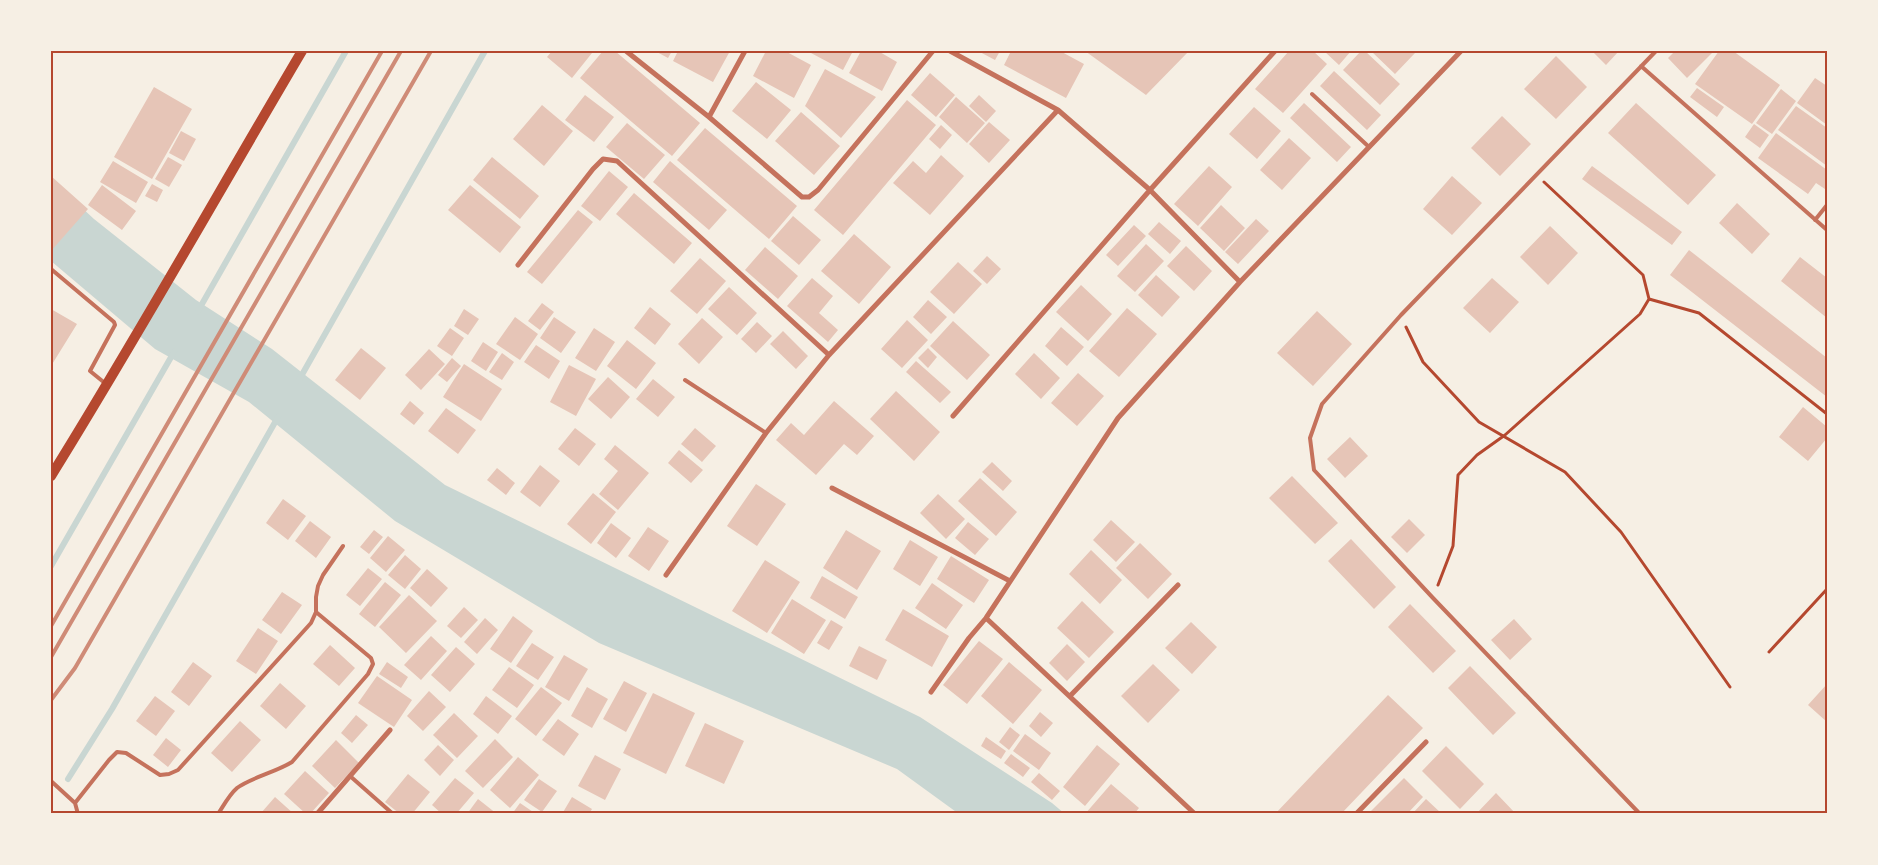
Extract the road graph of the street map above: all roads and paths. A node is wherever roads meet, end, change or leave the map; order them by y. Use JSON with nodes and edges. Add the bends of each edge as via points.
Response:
{"nodes":[{"id":1,"x":302,"y":51,"type":"edge"},
{"id":2,"x":626,"y":51,"type":"edge"},
{"id":3,"x":745,"y":51,"type":"edge"},
{"id":4,"x":934,"y":51,"type":"edge"},
{"id":5,"x":950,"y":51,"type":"edge"},
{"id":6,"x":1275,"y":51,"type":"edge"},
{"id":7,"x":1461,"y":51,"type":"edge"},
{"id":8,"x":1656,"y":51,"type":"edge"},
{"id":9,"x":1641,"y":66,"type":"junction"},
{"id":10,"x":1312,"y":94,"type":"dead end"},
{"id":11,"x":1058,"y":110,"type":"junction"},
{"id":12,"x":709,"y":117,"type":"junction"},
{"id":13,"x":1369,"y":147,"type":"junction"},
{"id":14,"x":1537,"y":175,"type":"junction"},
{"id":15,"x":1150,"y":190,"type":"junction"},
{"id":16,"x":1827,"y":205,"type":"edge"},
{"id":17,"x":1815,"y":220,"type":"junction"},
{"id":18,"x":1827,"y":230,"type":"edge"},
{"id":19,"x":518,"y":265,"type":"dead end"},
{"id":20,"x":51,"y":269,"type":"edge"},
{"id":21,"x":1240,"y":282,"type":"junction"},
{"id":22,"x":1649,"y":299,"type":"junction"},
{"id":23,"x":1401,"y":315,"type":"junction"},
{"id":24,"x":829,"y":355,"type":"junction"},
{"id":25,"x":685,"y":380,"type":"dead end"},
{"id":26,"x":108,"y":385,"type":"junction"},
{"id":27,"x":1827,"y":414,"type":"edge"},
{"id":28,"x":952,"y":416,"type":"dead end"},
{"id":29,"x":766,"y":433,"type":"junction"},
{"id":30,"x":1505,"y":435,"type":"junction"},
{"id":31,"x":51,"y":476,"type":"edge"},
{"id":32,"x":832,"y":488,"type":"dead end"},
{"id":33,"x":343,"y":546,"type":"dead end"},
{"id":34,"x":666,"y":575,"type":"dead end"},
{"id":35,"x":1010,"y":581,"type":"junction"},
{"id":36,"x":1178,"y":585,"type":"dead end"},
{"id":37,"x":1827,"y":589,"type":"edge"},
{"id":38,"x":1433,"y":598,"type":"junction"},
{"id":39,"x":316,"y":612,"type":"junction"},
{"id":40,"x":986,"y":618,"type":"junction"},
{"id":41,"x":1769,"y":652,"type":"dead end"},
{"id":42,"x":1730,"y":687,"type":"dead end"},
{"id":43,"x":931,"y":692,"type":"dead end"},
{"id":44,"x":1070,"y":696,"type":"junction"},
{"id":45,"x":390,"y":730,"type":"dead end"},
{"id":46,"x":1426,"y":742,"type":"dead end"},
{"id":47,"x":350,"y":776,"type":"junction"},
{"id":48,"x":51,"y":781,"type":"edge"},
{"id":49,"x":75,"y":803,"type":"junction"},
{"id":50,"x":78,"y":814,"type":"edge"},
{"id":51,"x":218,"y":814,"type":"edge"},
{"id":52,"x":317,"y":814,"type":"edge"},
{"id":53,"x":392,"y":814,"type":"edge"},
{"id":54,"x":1195,"y":814,"type":"edge"},
{"id":55,"x":1356,"y":814,"type":"edge"},
{"id":56,"x":1640,"y":814,"type":"edge"}],
"edges":[{"from":1,"to":26,"type":"main road"},
{"from":2,"to":12,"type":"street"},
{"from":3,"to":12,"type":"street"},
{"from":4,"to":12,"type":"street","via":[[809,197],[802,198]]},
{"from":5,"to":11,"type":"street"},
{"from":6,"to":15,"type":"street"},
{"from":7,"to":13,"type":"street"},
{"from":8,"to":9,"type":"lane"},
{"from":9,"to":14,"type":"lane"},
{"from":9,"to":17,"type":"lane"},
{"from":10,"to":13,"type":"lane"},
{"from":11,"to":15,"type":"street"},
{"from":11,"to":24,"type":"street"},
{"from":13,"to":21,"type":"street"},
{"from":14,"to":22,"type":"path","via":[[1643,275]]},
{"from":14,"to":23,"type":"lane"},
{"from":15,"to":21,"type":"street"},
{"from":15,"to":28,"type":"street"},
{"from":16,"to":17,"type":"lane"},
{"from":17,"to":18,"type":"lane"},
{"from":19,"to":24,"type":"street","via":[[593,169],[603,160],[618,161]]},
{"from":20,"to":26,"type":"lane","via":[[115,324],[90,371]]},
{"from":21,"to":35,"type":"street","via":[[1118,418]]},
{"from":22,"to":27,"type":"path","via":[[1699,313]]},
{"from":22,"to":30,"type":"path","via":[[1640,314]]},
{"from":23,"to":30,"type":"path","via":[[1423,362],[1479,422]]},
{"from":23,"to":38,"type":"lane","via":[[1322,404],[1310,438],[1314,470]]},
{"from":24,"to":29,"type":"street"},
{"from":25,"to":29,"type":"lane"},
{"from":26,"to":31,"type":"main road"},
{"from":29,"to":34,"type":"street"},
{"from":30,"to":38,"type":"path","via":[[1477,454],[1458,475],[1453,546]]},
{"from":30,"to":42,"type":"path","via":[[1566,472],[1621,532]]},
{"from":32,"to":35,"type":"street"},
{"from":33,"to":39,"type":"lane","via":[[318,586]]},
{"from":35,"to":40,"type":"street"},
{"from":36,"to":44,"type":"street"},
{"from":37,"to":41,"type":"path"},
{"from":38,"to":56,"type":"lane"},
{"from":39,"to":49,"type":"lane","via":[[311,623],[178,770],[160,775],[126,753],[117,752]]},
{"from":39,"to":51,"type":"lane","via":[[371,658],[373,664],[368,674],[292,762],[238,787]]},
{"from":40,"to":43,"type":"street"},
{"from":40,"to":44,"type":"street"},
{"from":44,"to":54,"type":"street"},
{"from":45,"to":47,"type":"street"},
{"from":46,"to":55,"type":"street"},
{"from":47,"to":52,"type":"street"},
{"from":47,"to":53,"type":"lane"},
{"from":48,"to":49,"type":"lane"},
{"from":49,"to":50,"type":"lane"}]}
